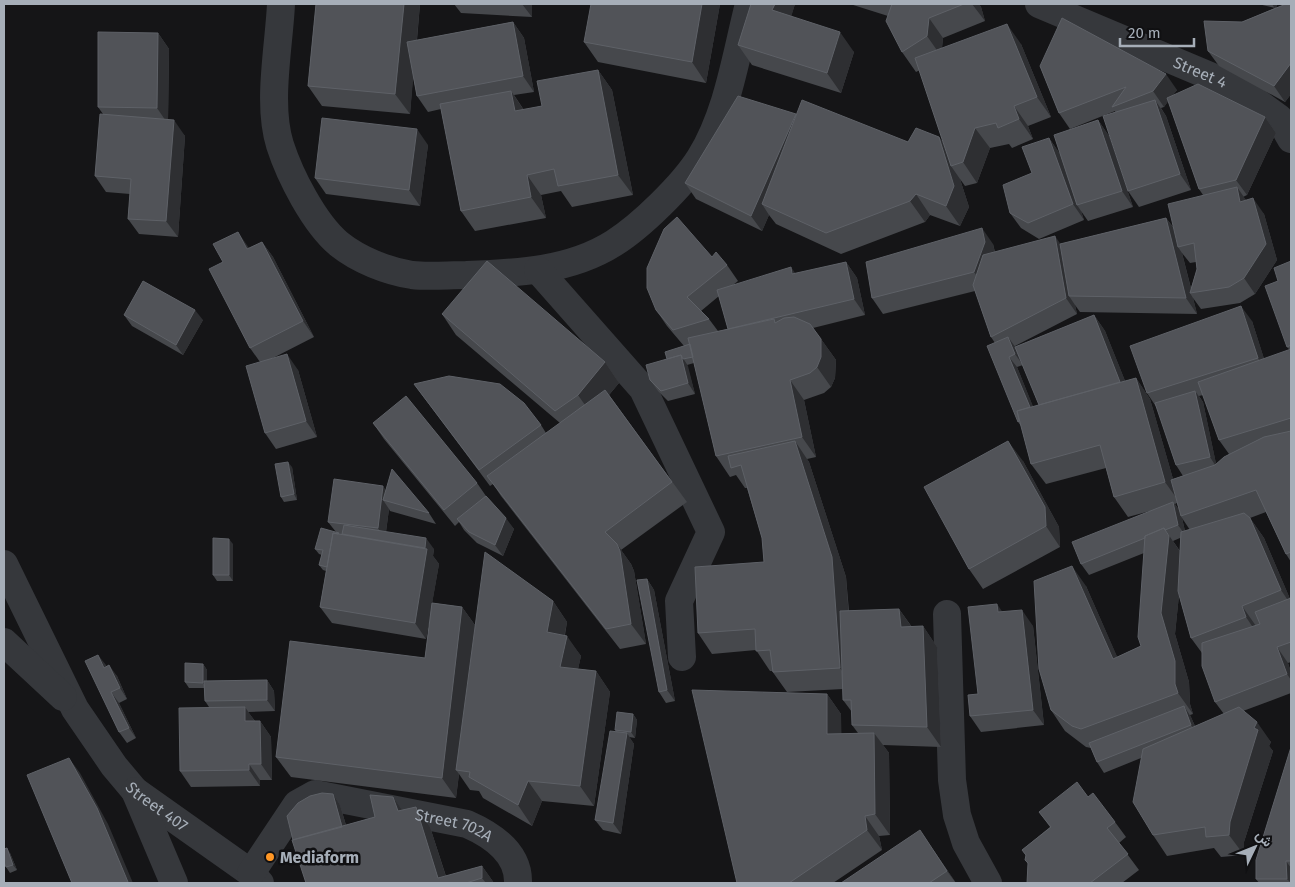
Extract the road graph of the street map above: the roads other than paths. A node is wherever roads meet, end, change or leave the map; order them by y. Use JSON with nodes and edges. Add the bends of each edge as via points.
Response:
{"nodes":[{"id":1,"x":281,"y":4,"type":"edge"},
{"id":2,"x":749,"y":4,"type":"edge"},
{"id":3,"x":1039,"y":4,"type":"edge"},
{"id":4,"x":1291,"y":139,"type":"edge"},
{"id":5,"x":538,"y":270,"type":"junction"},
{"id":6,"x":4,"y":564,"type":"edge"},
{"id":7,"x":947,"y":614,"type":"dead end"},
{"id":8,"x":4,"y":642,"type":"edge"},
{"id":9,"x":682,"y":657,"type":"dead end"},
{"id":10,"x":75,"y":708,"type":"junction"},
{"id":11,"x":135,"y":791,"type":"junction"},
{"id":12,"x":255,"y":878,"type":"edge"},
{"id":13,"x":174,"y":883,"type":"edge"},
{"id":14,"x":518,"y":883,"type":"edge"},
{"id":15,"x":988,"y":883,"type":"edge"}],
"edges":[{"from":1,"to":5,"type":"street","via":[[275,100],[279,144],[304,198],[338,243],[372,262],[412,275]]},
{"from":2,"to":5,"type":"street","via":[[723,106],[714,132],[699,159],[657,207],[614,243]]},
{"from":3,"to":4,"type":"street","name":"Street 4","via":[[1236,87],[1279,118]]},
{"from":5,"to":9,"type":"street","via":[[642,389],[711,532],[679,602]]},
{"from":6,"to":10,"type":"street"},
{"from":7,"to":15,"type":"street","via":[[952,780],[957,815],[966,843]]},
{"from":8,"to":10,"type":"street"},
{"from":10,"to":11,"type":"street","name":"Street 407"},
{"from":11,"to":12,"type":"street","name":"Street 407"},
{"from":11,"to":13,"type":"street"},
{"from":12,"to":14,"type":"street","name":"Street 702A","via":[[297,804],[315,794],[467,824],[485,832],[507,851],[514,861]]}]}
